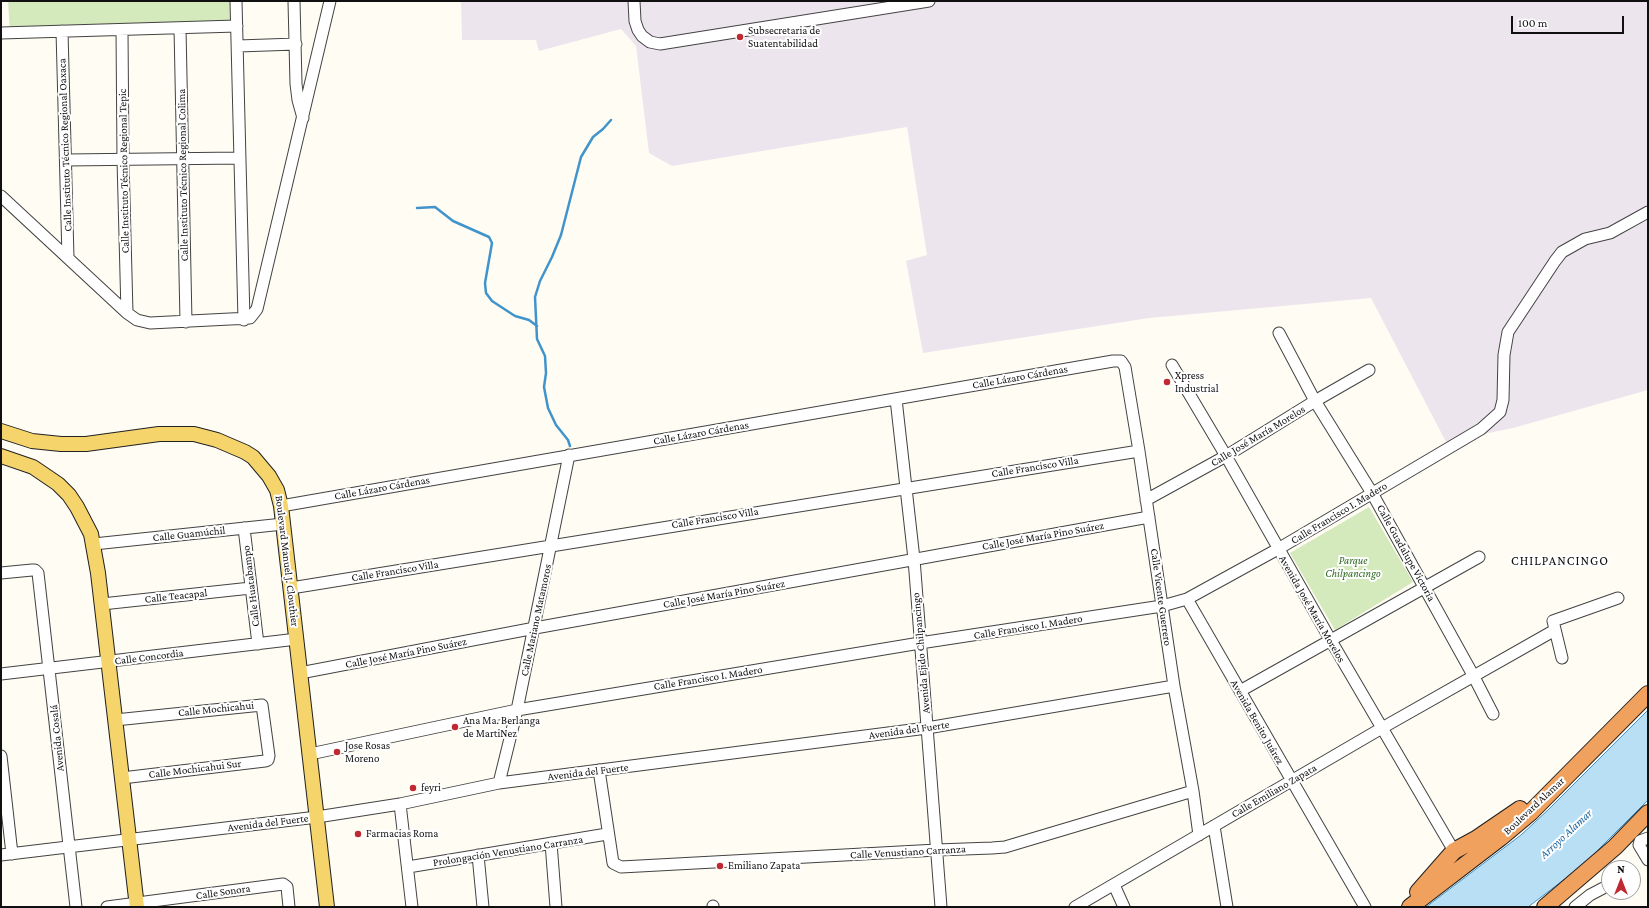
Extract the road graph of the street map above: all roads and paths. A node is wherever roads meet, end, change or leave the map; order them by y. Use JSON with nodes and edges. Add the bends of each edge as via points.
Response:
{"nodes":[{"id":1,"x":236,"y":1,"type":"edge"},
{"id":2,"x":294,"y":1,"type":"edge"},
{"id":3,"x":330,"y":1,"type":"edge"},
{"id":4,"x":634,"y":1,"type":"edge"},
{"id":5,"x":929,"y":1,"type":"edge"},
{"id":6,"x":237,"y":26,"type":"junction"},
{"id":7,"x":180,"y":28,"type":"junction"},
{"id":8,"x":122,"y":30,"type":"junction"},
{"id":9,"x":62,"y":31,"type":"junction"},
{"id":10,"x":1,"y":33,"type":"edge"},
{"id":11,"x":296,"y":44,"type":"junction"},
{"id":12,"x":238,"y":46,"type":"junction"},
{"id":13,"x":303,"y":119,"type":"junction"},
{"id":14,"x":240,"y":158,"type":"junction"},
{"id":15,"x":182,"y":159,"type":"junction"},
{"id":16,"x":66,"y":160,"type":"junction"},
{"id":17,"x":123,"y":160,"type":"junction"},
{"id":18,"x":1,"y":196,"type":"edge"},
{"id":19,"x":1648,"y":212,"type":"edge"},
{"id":20,"x":68,"y":258,"type":"junction"},
{"id":21,"x":127,"y":313,"type":"junction"},
{"id":22,"x":247,"y":319,"type":"junction"},
{"id":23,"x":186,"y":322,"type":"junction"},
{"id":24,"x":1278,"y":333,"type":"dead end"},
{"id":25,"x":1121,"y":362,"type":"joint"},
{"id":26,"x":1172,"y":366,"type":"dead end"},
{"id":27,"x":1370,"y":370,"type":"dead end"},
{"id":28,"x":896,"y":399,"type":"junction"},
{"id":29,"x":1315,"y":401,"type":"junction"},
{"id":30,"x":1,"y":431,"type":"edge"},
{"id":31,"x":1139,"y":451,"type":"junction"},
{"id":32,"x":569,"y":455,"type":"junction"},
{"id":33,"x":1,"y":456,"type":"edge"},
{"id":34,"x":1226,"y":456,"type":"junction"},
{"id":35,"x":906,"y":488,"type":"junction"},
{"id":36,"x":1372,"y":493,"type":"junction"},
{"id":37,"x":1146,"y":500,"type":"junction"},
{"id":38,"x":281,"y":506,"type":"junction"},
{"id":39,"x":1149,"y":517,"type":"junction"},
{"id":40,"x":283,"y":524,"type":"junction"},
{"id":41,"x":244,"y":528,"type":"junction"},
{"id":42,"x":94,"y":544,"type":"junction"},
{"id":43,"x":552,"y":545,"type":"junction"},
{"id":44,"x":1278,"y":549,"type":"junction"},
{"id":45,"x":1479,"y":556,"type":"dead end"},
{"id":46,"x":914,"y":559,"type":"junction"},
{"id":47,"x":1,"y":573,"type":"edge"},
{"id":48,"x":1424,"y":587,"type":"junction"},
{"id":49,"x":251,"y":588,"type":"junction"},
{"id":50,"x":291,"y":588,"type":"junction"},
{"id":51,"x":1618,"y":598,"type":"dead end"},
{"id":52,"x":1187,"y":599,"type":"junction"},
{"id":53,"x":102,"y":604,"type":"junction"},
{"id":54,"x":1162,"y":606,"type":"junction"},
{"id":55,"x":534,"y":628,"type":"junction"},
{"id":56,"x":1555,"y":630,"type":"junction"},
{"id":57,"x":296,"y":639,"type":"junction"},
{"id":58,"x":1330,"y":639,"type":"junction"},
{"id":59,"x":920,"y":643,"type":"junction"},
{"id":60,"x":258,"y":644,"type":"junction"},
{"id":61,"x":1562,"y":658,"type":"dead end"},
{"id":62,"x":108,"y":662,"type":"junction"},
{"id":63,"x":49,"y":669,"type":"junction"},
{"id":64,"x":300,"y":673,"type":"junction"},
{"id":65,"x":1,"y":674,"type":"edge"},
{"id":66,"x":1473,"y":675,"type":"junction"},
{"id":67,"x":1174,"y":686,"type":"junction"},
{"id":68,"x":1240,"y":691,"type":"junction"},
{"id":69,"x":1648,"y":694,"type":"edge"},
{"id":70,"x":517,"y":710,"type":"junction"},
{"id":71,"x":1493,"y":714,"type":"dead end"},
{"id":72,"x":115,"y":720,"type":"junction"},
{"id":73,"x":927,"y":728,"type":"junction"},
{"id":74,"x":1382,"y":728,"type":"junction"},
{"id":75,"x":310,"y":754,"type":"junction"},
{"id":76,"x":1,"y":756,"type":"edge"},
{"id":77,"x":268,"y":760,"type":"joint"},
{"id":78,"x":599,"y":770,"type":"junction"},
{"id":79,"x":122,"y":778,"type":"junction"},
{"id":80,"x":1291,"y":780,"type":"junction"},
{"id":81,"x":499,"y":783,"type":"junction"},
{"id":82,"x":1556,"y":788,"type":"junction"},
{"id":83,"x":1193,"y":791,"type":"junction"},
{"id":84,"x":400,"y":804,"type":"junction"},
{"id":85,"x":1648,"y":813,"type":"edge"},
{"id":86,"x":317,"y":817,"type":"junction"},
{"id":87,"x":1214,"y":826,"type":"junction"},
{"id":88,"x":607,"y":834,"type":"junction"},
{"id":89,"x":1199,"y":835,"type":"junction"},
{"id":90,"x":1648,"y":838,"type":"edge"},
{"id":91,"x":129,"y":840,"type":"junction"},
{"id":92,"x":551,"y":844,"type":"junction"},
{"id":93,"x":69,"y":848,"type":"junction"},
{"id":94,"x":937,"y":850,"type":"junction"},
{"id":95,"x":1454,"y":851,"type":"junction"},
{"id":96,"x":6,"y":854,"type":"edge"},
{"id":97,"x":478,"y":855,"type":"junction"},
{"id":98,"x":1648,"y":860,"type":"edge"},
{"id":99,"x":408,"y":867,"type":"junction"},
{"id":100,"x":1114,"y":885,"type":"junction"},
{"id":101,"x":1601,"y":889,"type":"edge"},
{"id":102,"x":1579,"y":905,"type":"edge"},
{"id":103,"x":137,"y":906,"type":"edge"},
{"id":104,"x":76,"y":907,"type":"edge"},
{"id":105,"x":107,"y":907,"type":"edge"},
{"id":106,"x":289,"y":907,"type":"edge"},
{"id":107,"x":327,"y":907,"type":"edge"},
{"id":108,"x":412,"y":907,"type":"edge"},
{"id":109,"x":483,"y":907,"type":"edge"},
{"id":110,"x":556,"y":907,"type":"edge"},
{"id":111,"x":941,"y":907,"type":"edge"},
{"id":112,"x":1075,"y":907,"type":"edge"},
{"id":113,"x":1124,"y":907,"type":"edge"},
{"id":114,"x":1227,"y":907,"type":"edge"},
{"id":115,"x":1365,"y":907,"type":"edge"},
{"id":116,"x":1405,"y":907,"type":"edge"},
{"id":117,"x":1410,"y":907,"type":"edge"},
{"id":118,"x":1544,"y":907,"type":"edge"}],
"edges":[{"from":1,"to":6,"type":"street"},
{"from":2,"to":11,"type":"street"},
{"from":3,"to":13,"type":"street"},
{"from":4,"to":5,"type":"street","via":[[635,21],[642,36],[650,42],[660,44]]},
{"from":6,"to":7,"type":"street"},
{"from":6,"to":12,"type":"street"},
{"from":7,"to":8,"type":"street"},
{"from":7,"to":15,"type":"street","name":"Calle Instituto Técnico Regional Colima"},
{"from":8,"to":9,"type":"street"},
{"from":8,"to":17,"type":"street","name":"Calle Instituto Técnico Regional Tepic"},
{"from":9,"to":10,"type":"street"},
{"from":9,"to":16,"type":"street","name":"Calle Instituto Técnico Regional Oaxaca"},
{"from":11,"to":12,"type":"street"},
{"from":11,"to":13,"type":"street","via":[[297,93]]},
{"from":12,"to":14,"type":"street"},
{"from":13,"to":22,"type":"street","via":[[257,309]]},
{"from":14,"to":15,"type":"street"},
{"from":14,"to":22,"type":"street"},
{"from":15,"to":17,"type":"street"},
{"from":15,"to":23,"type":"street","name":"Calle Instituto Técnico Regional Colima"},
{"from":16,"to":17,"type":"street"},
{"from":16,"to":20,"type":"street","name":"Calle Instituto Técnico Regional Oaxaca"},
{"from":17,"to":21,"type":"street","name":"Calle Instituto Técnico Regional Tepic"},
{"from":18,"to":20,"type":"street"},
{"from":19,"to":36,"type":"street","name":"Calle Francisco I. Madero","via":[[1610,232],[1585,238],[1562,252],[1508,332],[1500,412],[1481,429]]},
{"from":20,"to":21,"type":"street"},
{"from":21,"to":23,"type":"street","via":[[143,322]]},
{"from":22,"to":23,"type":"street"},
{"from":24,"to":29,"type":"street","name":"Calle Guadalupe Victoria"},
{"from":25,"to":28,"type":"street","name":"Calle Lázaro Cárdenas","via":[[1113,361]]},
{"from":25,"to":31,"type":"street","name":"Calle Vicente Guerrero","via":[[1125,367]]},
{"from":26,"to":34,"type":"street","name":"Avenida José María Morelos"},
{"from":27,"to":29,"type":"street","name":"Calle José María Morelos"},
{"from":28,"to":32,"type":"street","name":"Calle Lázaro Cárdenas"},
{"from":28,"to":35,"type":"street","name":"Avenida Ejido Chilpancingo"},
{"from":29,"to":34,"type":"street","name":"Calle José María Morelos"},
{"from":29,"to":36,"type":"street","name":"Calle Guadalupe Victoria"},
{"from":30,"to":38,"type":"main road","name":"Boulevard Manuel J. Clouthier","via":[[32,441],[61,444],[86,444],[176,433],[194,434],[217,440],[249,455],[263,467],[278,490]]},
{"from":31,"to":35,"type":"street","name":"Calle Francisco Villa"},
{"from":31,"to":37,"type":"street","name":"Calle Vicente Guerrero"},
{"from":32,"to":38,"type":"street","name":"Calle Lázaro Cárdenas"},
{"from":32,"to":43,"type":"street","name":"Calle Mariano Matamoros"},
{"from":33,"to":42,"type":"main road","via":[[33,467],[58,484],[78,507]]},
{"from":34,"to":37,"type":"street","name":"Calle José María Morelos"},
{"from":34,"to":44,"type":"street","name":"Avenida José María Morelos"},
{"from":35,"to":43,"type":"street","name":"Calle Francisco Villa"},
{"from":35,"to":46,"type":"street","name":"Avenida Ejido Chilpancingo"},
{"from":36,"to":44,"type":"street","name":"Calle Francisco I. Madero"},
{"from":36,"to":48,"type":"street","name":"Calle Guadalupe Victoria"},
{"from":37,"to":39,"type":"street","name":"Calle Vicente Guerrero"},
{"from":38,"to":40,"type":"main road","name":"Boulevard Manuel J. Clouthier"},
{"from":39,"to":46,"type":"street","name":"Calle José María Pino Suárez"},
{"from":39,"to":54,"type":"street","name":"Calle Vicente Guerrero"},
{"from":40,"to":41,"type":"street","name":"Calle Guamúchil"},
{"from":40,"to":50,"type":"main road","name":"Boulevard Manuel J. Clouthier"},
{"from":41,"to":42,"type":"street","name":"Calle Guamúchil"},
{"from":41,"to":49,"type":"street","name":"Calle Huatabampo"},
{"from":42,"to":53,"type":"main road"},
{"from":43,"to":50,"type":"street","name":"Calle Francisco Villa"},
{"from":43,"to":55,"type":"street","name":"Calle Mariano Matamoros"},
{"from":44,"to":52,"type":"street","name":"Calle Francisco I. Madero"},
{"from":44,"to":58,"type":"street","name":"Avenida José María Morelos"},
{"from":45,"to":48,"type":"street"},
{"from":46,"to":55,"type":"street","name":"Calle José María Pino Suárez"},
{"from":46,"to":59,"type":"street","name":"Avenida Ejido Chilpancingo"},
{"from":47,"to":63,"type":"street","name":"Avenida Cosalá","via":[[36,570],[38,573]]},
{"from":48,"to":58,"type":"street"},
{"from":48,"to":66,"type":"street","name":"Calle Guadalupe Victoria"},
{"from":49,"to":53,"type":"street","name":"Calle Teacapal"},
{"from":49,"to":60,"type":"street","name":"Calle Huatabampo"},
{"from":50,"to":57,"type":"main road","name":"Boulevard Manuel J. Clouthier"},
{"from":51,"to":56,"type":"street","via":[[1553,622]]},
{"from":52,"to":54,"type":"street","name":"Calle Francisco I. Madero"},
{"from":52,"to":68,"type":"street","name":"Avenida Benito Juárez"},
{"from":53,"to":62,"type":"main road"},
{"from":54,"to":59,"type":"street","name":"Calle Francisco I. Madero"},
{"from":54,"to":67,"type":"street","name":"Calle Vicente Guerrero"},
{"from":55,"to":64,"type":"street","name":"Calle José María Pino Suárez"},
{"from":55,"to":70,"type":"street","name":"Calle Mariano Matamoros"},
{"from":56,"to":61,"type":"street"},
{"from":56,"to":66,"type":"street","name":"Calle Emiliano Zapata"},
{"from":57,"to":60,"type":"street","name":"Calle Concordia"},
{"from":57,"to":64,"type":"main road","name":"Boulevard Manuel J. Clouthier"},
{"from":58,"to":68,"type":"street"},
{"from":58,"to":74,"type":"street","name":"Avenida José María Morelos"},
{"from":59,"to":70,"type":"street","name":"Calle Francisco I. Madero"},
{"from":59,"to":73,"type":"street","name":"Avenida Ejido Chilpancingo"},
{"from":60,"to":62,"type":"street","name":"Calle Concordia"},
{"from":62,"to":63,"type":"street","name":"Calle Concordia"},
{"from":62,"to":72,"type":"main road"},
{"from":63,"to":65,"type":"street","name":"Calle Concordia"},
{"from":63,"to":93,"type":"street","name":"Avenida Cosalá"},
{"from":64,"to":75,"type":"main road","name":"Boulevard Manuel J. Clouthier"},
{"from":66,"to":71,"type":"street","name":"Calle Guadalupe Victoria"},
{"from":66,"to":74,"type":"street","name":"Calle Emiliano Zapata"},
{"from":67,"to":73,"type":"street","name":"Avenida del Fuerte"},
{"from":67,"to":83,"type":"street","name":"Calle Vicente Guerrero"},
{"from":68,"to":80,"type":"street","name":"Avenida Benito Juárez"},
{"from":69,"to":82,"type":"highway","name":"Boulevard Alamar"},
{"from":70,"to":75,"type":"street","name":"Calle Francisco I. Madero"},
{"from":70,"to":81,"type":"street","name":"Calle Mariano Matamoros"},
{"from":72,"to":77,"type":"street","name":"Calle Mochicahui","via":[[262,705]]},
{"from":72,"to":79,"type":"main road"},
{"from":73,"to":78,"type":"street","name":"Avenida del Fuerte"},
{"from":73,"to":94,"type":"street","name":"Avenida Ejido Chilpancingo"},
{"from":74,"to":80,"type":"street","name":"Calle Emiliano Zapata"},
{"from":74,"to":95,"type":"street","name":"Avenida José María Morelos"},
{"from":75,"to":86,"type":"main road","name":"Boulevard Manuel J. Clouthier"},
{"from":76,"to":96,"type":"street"},
{"from":77,"to":79,"type":"street","name":"Calle Mochicahui Sur"},
{"from":78,"to":81,"type":"street","name":"Avenida del Fuerte"},
{"from":78,"to":88,"type":"street"},
{"from":79,"to":91,"type":"main road"},
{"from":80,"to":87,"type":"street","name":"Calle Emiliano Zapata"},
{"from":80,"to":115,"type":"street","name":"Avenida Benito Juárez"},
{"from":81,"to":84,"type":"street","name":"Avenida del Fuerte"},
{"from":82,"to":95,"type":"highway"},
{"from":82,"to":117,"type":"highway","name":"Boulevard Alamar","via":[[1500,838]]},
{"from":83,"to":89,"type":"street","name":"Calle Vicente Guerrero"},
{"from":83,"to":94,"type":"street","name":"Calle Venustiano Carranza","via":[[1005,847]]},
{"from":84,"to":86,"type":"street","name":"Avenida del Fuerte"},
{"from":84,"to":99,"type":"street"},
{"from":85,"to":118,"type":"highway","via":[[1615,847]]},
{"from":86,"to":91,"type":"street","name":"Avenida del Fuerte"},
{"from":86,"to":107,"type":"main road","name":"Boulevard Manuel J. Clouthier"},
{"from":87,"to":89,"type":"street","name":"Calle Emiliano Zapata"},
{"from":87,"to":114,"type":"street"},
{"from":88,"to":92,"type":"street","name":"Prolongación Venustiano Carranza"},
{"from":88,"to":94,"type":"street","name":"Calle Venustiano Carranza","via":[[612,863],[628,867]]},
{"from":89,"to":100,"type":"street","name":"Calle Emiliano Zapata"},
{"from":90,"to":98,"type":"street","via":[[1639,845]]},
{"from":91,"to":93,"type":"street","name":"Avenida del Fuerte"},
{"from":91,"to":103,"type":"main road"},
{"from":92,"to":97,"type":"street","name":"Prolongación Venustiano Carranza"},
{"from":92,"to":110,"type":"street"},
{"from":93,"to":96,"type":"street","name":"Avenida del Fuerte"},
{"from":93,"to":104,"type":"street","name":"Avenida Cosalá"},
{"from":94,"to":111,"type":"street","name":"Avenida Ejido Chilpancingo"},
{"from":95,"to":116,"type":"highway"},
{"from":97,"to":99,"type":"street","name":"Prolongación Venustiano Carranza"},
{"from":97,"to":109,"type":"street"},
{"from":99,"to":108,"type":"street"},
{"from":100,"to":112,"type":"street","name":"Calle Emiliano Zapata"},
{"from":100,"to":113,"type":"street"},
{"from":101,"to":102,"type":"street","via":[[1590,894]]},
{"from":103,"to":105,"type":"street","name":"Calle Sonora"},
{"from":103,"to":106,"type":"street","name":"Calle Sonora","via":[[283,884],[286,885]]}]}
